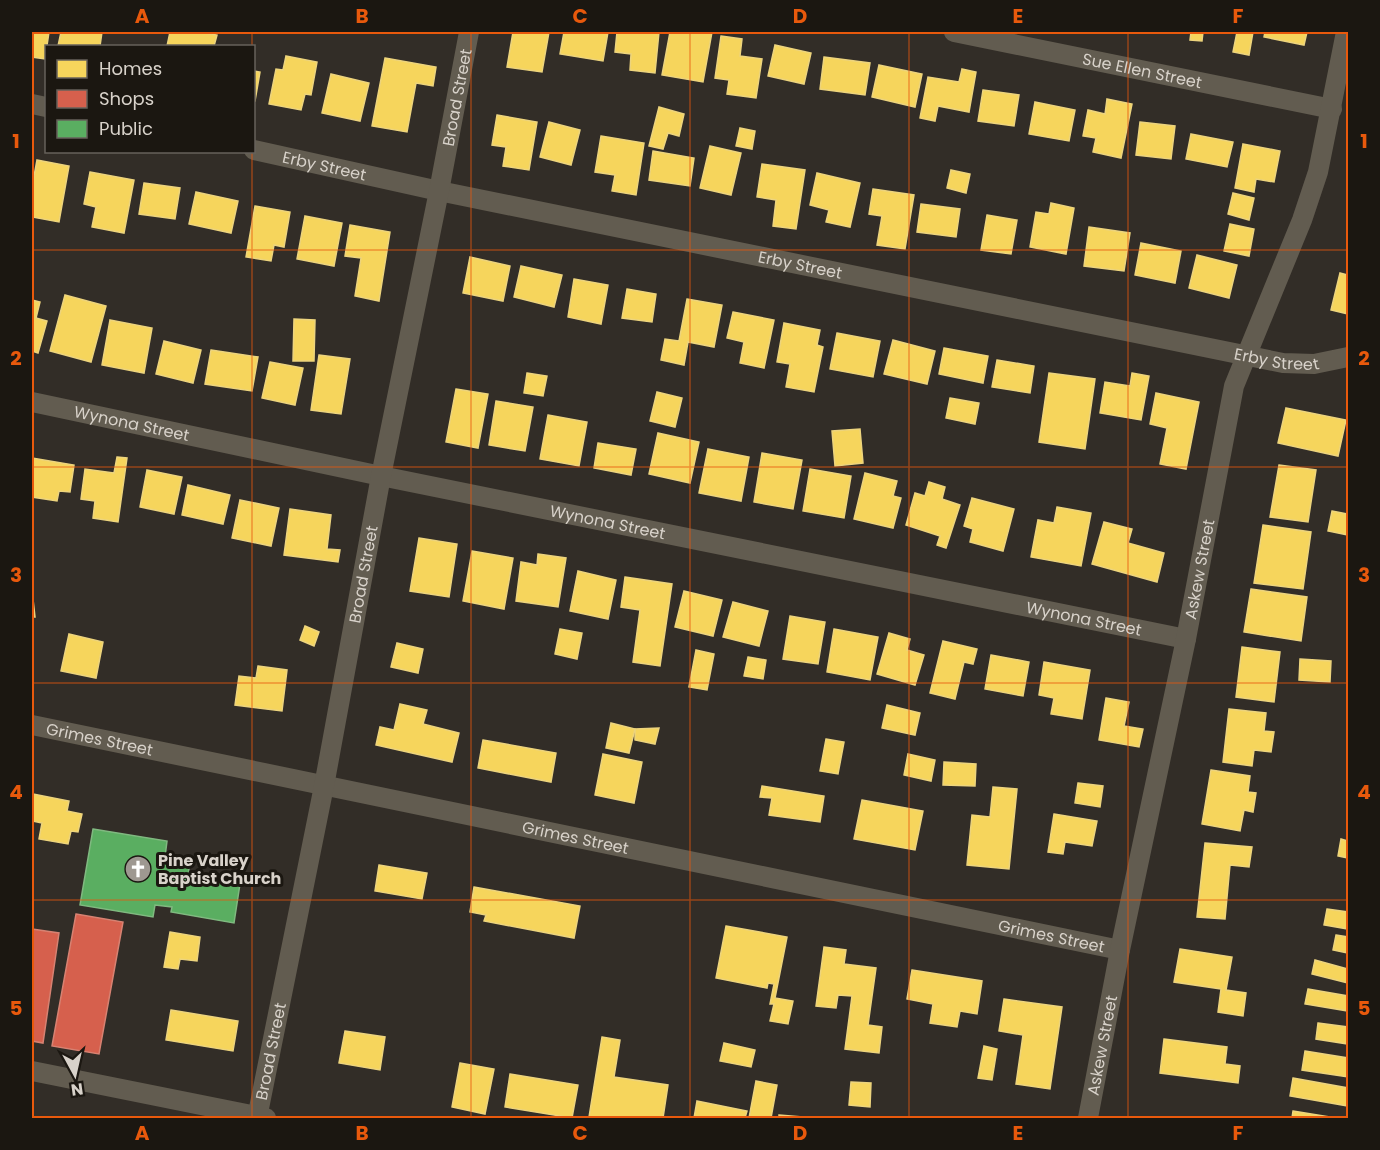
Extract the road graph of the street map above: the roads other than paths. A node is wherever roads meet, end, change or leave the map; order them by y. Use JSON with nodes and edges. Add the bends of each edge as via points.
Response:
{"nodes":[{"id":1,"x":469,"y":32,"type":"edge"},
{"id":2,"x":954,"y":32,"type":"edge"},
{"id":3,"x":1347,"y":32,"type":"edge"},
{"id":4,"x":1332,"y":108,"type":"junction"},
{"id":5,"x":255,"y":150,"type":"edge"},
{"id":6,"x":439,"y":191,"type":"junction"},
{"id":7,"x":1247,"y":356,"type":"junction"},
{"id":8,"x":1348,"y":357,"type":"edge"},
{"id":9,"x":32,"y":402,"type":"edge"},
{"id":10,"x":381,"y":476,"type":"junction"},
{"id":11,"x":1186,"y":639,"type":"junction"},
{"id":12,"x":32,"y":725,"type":"edge"},
{"id":13,"x":324,"y":786,"type":"junction"},
{"id":14,"x":1120,"y":950,"type":"junction"},
{"id":15,"x":32,"y":1071,"type":"edge"},
{"id":16,"x":260,"y":1118,"type":"edge"},
{"id":17,"x":1088,"y":1119,"type":"edge"}],
"edges":[{"from":1,"to":6,"type":"street","name":"Broad Street"},
{"from":2,"to":4,"type":"street","name":"Sue Ellen Street"},
{"from":3,"to":4,"type":"street","name":"Askew Street"},
{"from":4,"to":7,"type":"street","name":"Askew Street","via":[[1318,172],[1302,220]]},
{"from":5,"to":6,"type":"street","name":"Erby Street"},
{"from":6,"to":7,"type":"street","name":"Erby Street"},
{"from":6,"to":10,"type":"street","name":"Broad Street"},
{"from":7,"to":8,"type":"street","name":"Erby Street","via":[[1314,364]]},
{"from":7,"to":11,"type":"street","name":"Askew Street","via":[[1234,386]]},
{"from":9,"to":10,"type":"street","name":"Wynona Street"},
{"from":10,"to":11,"type":"street","name":"Wynona Street"},
{"from":10,"to":13,"type":"street","name":"Broad Street"},
{"from":11,"to":14,"type":"street","name":"Askew Street"},
{"from":12,"to":13,"type":"street","name":"Grimes Street"},
{"from":13,"to":14,"type":"street","name":"Grimes Street"},
{"from":13,"to":16,"type":"street","name":"Broad Street"},
{"from":14,"to":17,"type":"street","name":"Askew Street"},
{"from":15,"to":16,"type":"street"}]}
